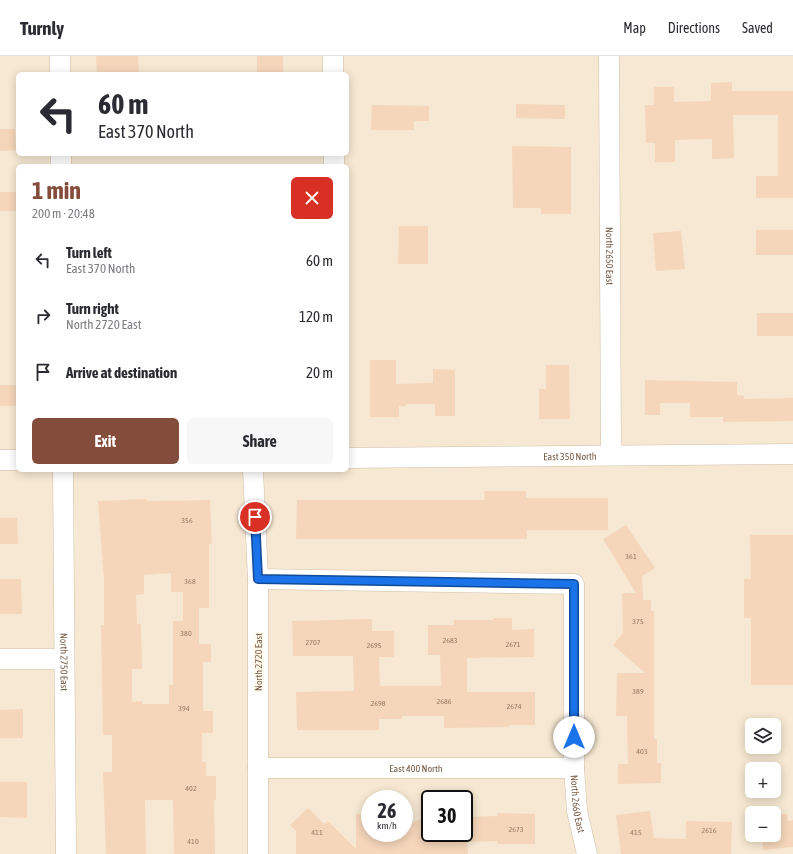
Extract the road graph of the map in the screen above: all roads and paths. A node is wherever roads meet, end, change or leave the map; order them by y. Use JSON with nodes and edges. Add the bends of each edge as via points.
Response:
{"nodes":[{"id":1,"x":60,"y":56,"type":"edge"},
{"id":2,"x":333,"y":56,"type":"edge"},
{"id":3,"x":609,"y":56,"type":"edge"},
{"id":4,"x":60,"y":72,"type":"edge"},
{"id":5,"x":333,"y":72,"type":"edge"},
{"id":6,"x":793,"y":454,"type":"edge"},
{"id":7,"x":611,"y":455,"type":"junction"},
{"id":8,"x":349,"y":458,"type":"edge"},
{"id":9,"x":0,"y":460,"type":"edge"},
{"id":10,"x":16,"y":460,"type":"edge"},
{"id":11,"x":63,"y":472,"type":"edge"},
{"id":12,"x":253,"y":472,"type":"edge"},
{"id":13,"x":258,"y":579,"type":"junction"},
{"id":14,"x":0,"y":659,"type":"edge"},
{"id":15,"x":64,"y":659,"type":"junction"},
{"id":16,"x":258,"y":768,"type":"junction"},
{"id":17,"x":574,"y":768,"type":"junction"},
{"id":18,"x":66,"y":854,"type":"edge"},
{"id":19,"x":258,"y":854,"type":"edge"},
{"id":20,"x":587,"y":854,"type":"edge"}],
"edges":[{"from":1,"to":4,"type":"street"},
{"from":2,"to":5,"type":"street"},
{"from":3,"to":7,"type":"street","name":"North 2650 East"},
{"from":6,"to":7,"type":"street","name":"East 350 North"},
{"from":7,"to":8,"type":"street","name":"East 350 North"},
{"from":9,"to":10,"type":"street"},
{"from":11,"to":15,"type":"street","name":"North 2750 East"},
{"from":12,"to":13,"type":"street","name":"North 2720 East"},
{"from":13,"to":16,"type":"street","name":"North 2720 East"},
{"from":13,"to":17,"type":"street","name":"North 2660 East","via":[[574,584]]},
{"from":14,"to":15,"type":"street"},
{"from":15,"to":18,"type":"street","name":"North 2750 East"},
{"from":16,"to":17,"type":"street","name":"East 400 North"},
{"from":16,"to":19,"type":"street","name":"North 2720 East"},
{"from":17,"to":20,"type":"street","name":"North 2660 East","via":[[577,812]]}]}
